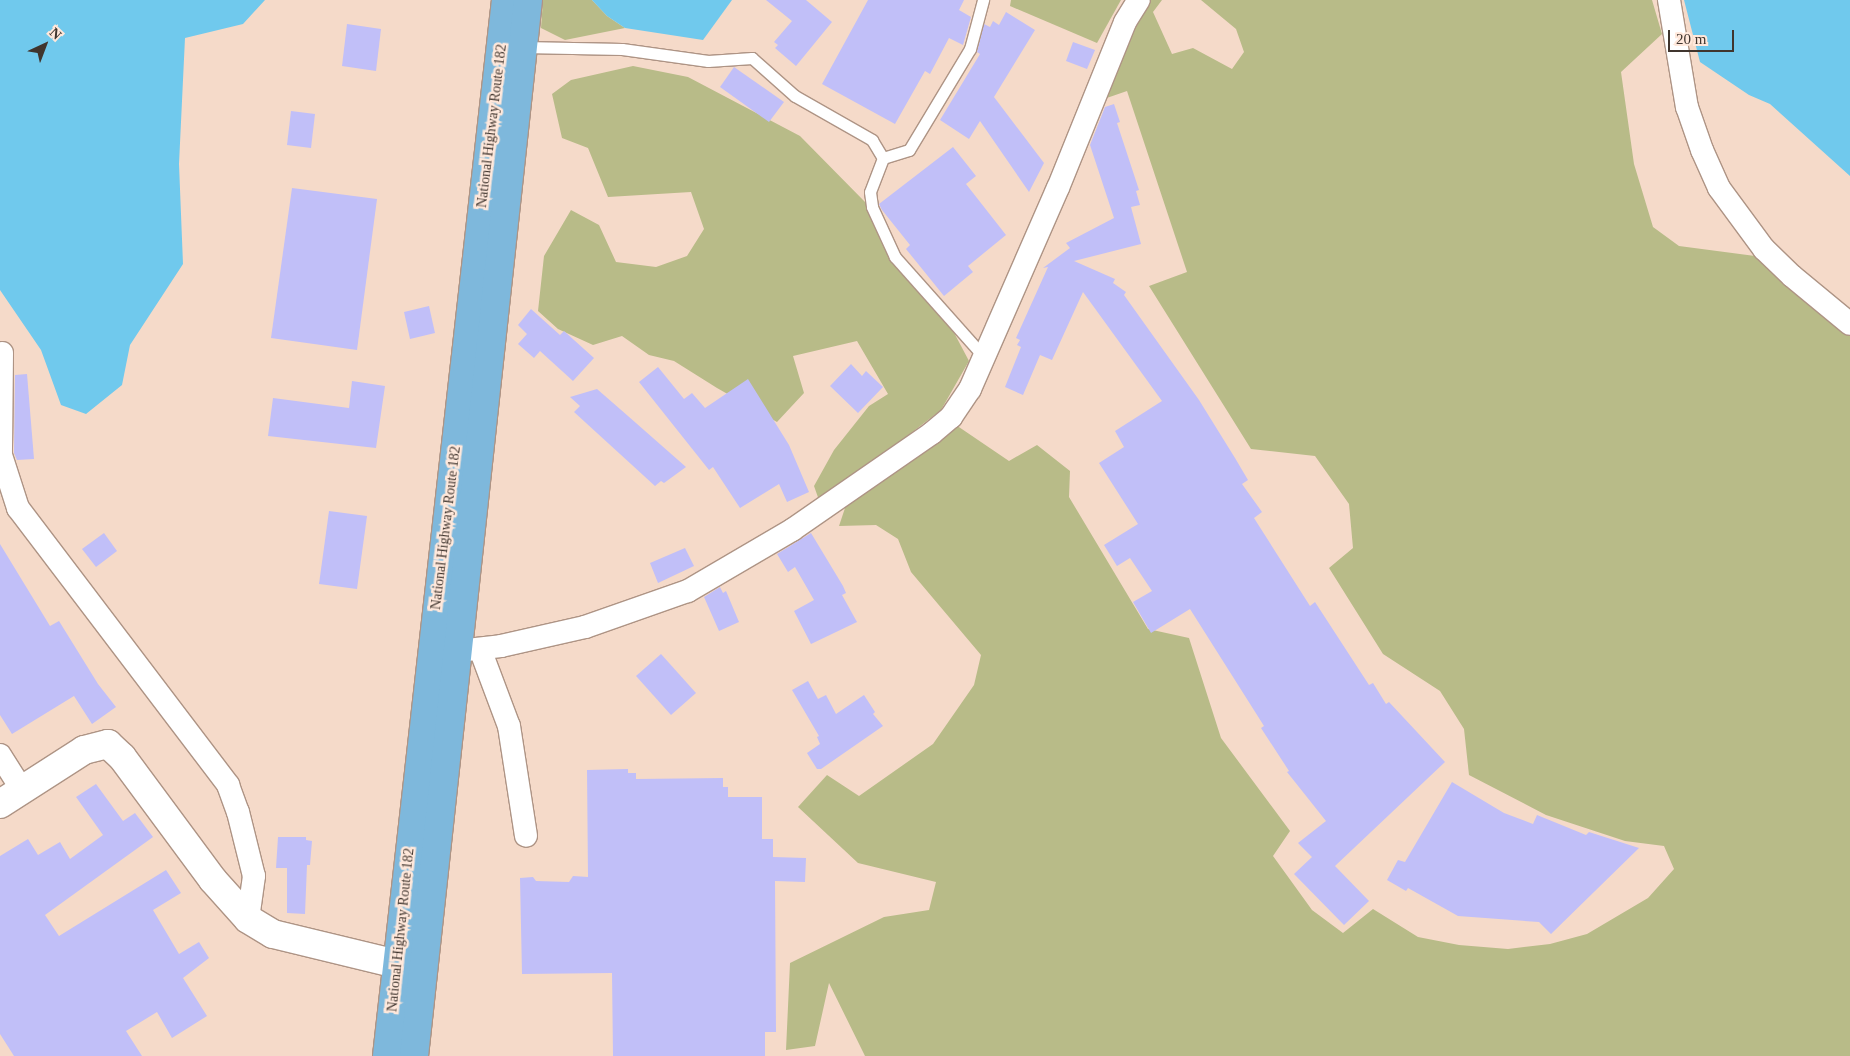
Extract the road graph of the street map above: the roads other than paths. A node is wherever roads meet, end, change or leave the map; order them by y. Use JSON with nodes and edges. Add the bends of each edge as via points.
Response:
{"nodes":[{"id":1,"x":506,"y":0,"type":"edge"},
{"id":2,"x":528,"y":0,"type":"edge"},
{"id":3,"x":983,"y":0,"type":"edge"},
{"id":4,"x":1139,"y":0,"type":"edge"},
{"id":5,"x":1669,"y":0,"type":"edge"},
{"id":6,"x":522,"y":47,"type":"junction"},
{"id":7,"x":883,"y":158,"type":"junction"},
{"id":8,"x":1850,"y":324,"type":"edge"},
{"id":9,"x":2,"y":353,"type":"dead end"},
{"id":10,"x":984,"y":357,"type":"junction"},
{"id":11,"x":457,"y":650,"type":"junction"},
{"id":12,"x":0,"y":755,"type":"edge"},
{"id":13,"x":11,"y":797,"type":"edge"},
{"id":14,"x":526,"y":836,"type":"dead end"},
{"id":15,"x":248,"y":918,"type":"junction"},
{"id":16,"x":397,"y":964,"type":"junction"},
{"id":17,"x":424,"y":967,"type":"junction"},
{"id":18,"x":387,"y":1056,"type":"edge"},
{"id":19,"x":414,"y":1056,"type":"edge"}],
"edges":[{"from":1,"to":11,"type":"highway","name":"National Highway Route 182"},
{"from":2,"to":6,"type":"highway","name":"National Highway Route 182"},
{"from":3,"to":7,"type":"lane","via":[[970,49],[909,150]]},
{"from":4,"to":10,"type":"street","via":[[1128,15],[1111,53],[1058,188]]},
{"from":5,"to":8,"type":"street","via":[[1687,107],[1719,188],[1764,249]]},
{"from":6,"to":7,"type":"lane","via":[[622,49],[708,61],[752,58],[795,96],[872,140]]},
{"from":6,"to":11,"type":"highway","name":"National Highway Route 182"},
{"from":7,"to":10,"type":"lane","via":[[870,192],[872,207],[895,256]]},
{"from":9,"to":15,"type":"street","via":[[1,455],[18,508],[228,785],[254,876]]},
{"from":10,"to":11,"type":"street","via":[[970,389],[951,417],[932,433],[792,530],[688,590],[585,627],[501,646]]},
{"from":11,"to":14,"type":"street","via":[[509,726]]},
{"from":11,"to":16,"type":"highway","name":"National Highway Route 182"},
{"from":11,"to":17,"type":"highway","name":"National Highway Route 182"},
{"from":12,"to":13,"type":"street"},
{"from":13,"to":15,"type":"street","via":[[84,750],[108,744],[122,757],[213,880]]},
{"from":15,"to":16,"type":"street","via":[[273,934]]},
{"from":16,"to":17,"type":"street"},
{"from":16,"to":18,"type":"highway","name":"National Highway Route 182"},
{"from":17,"to":19,"type":"highway","name":"National Highway Route 182"}]}
